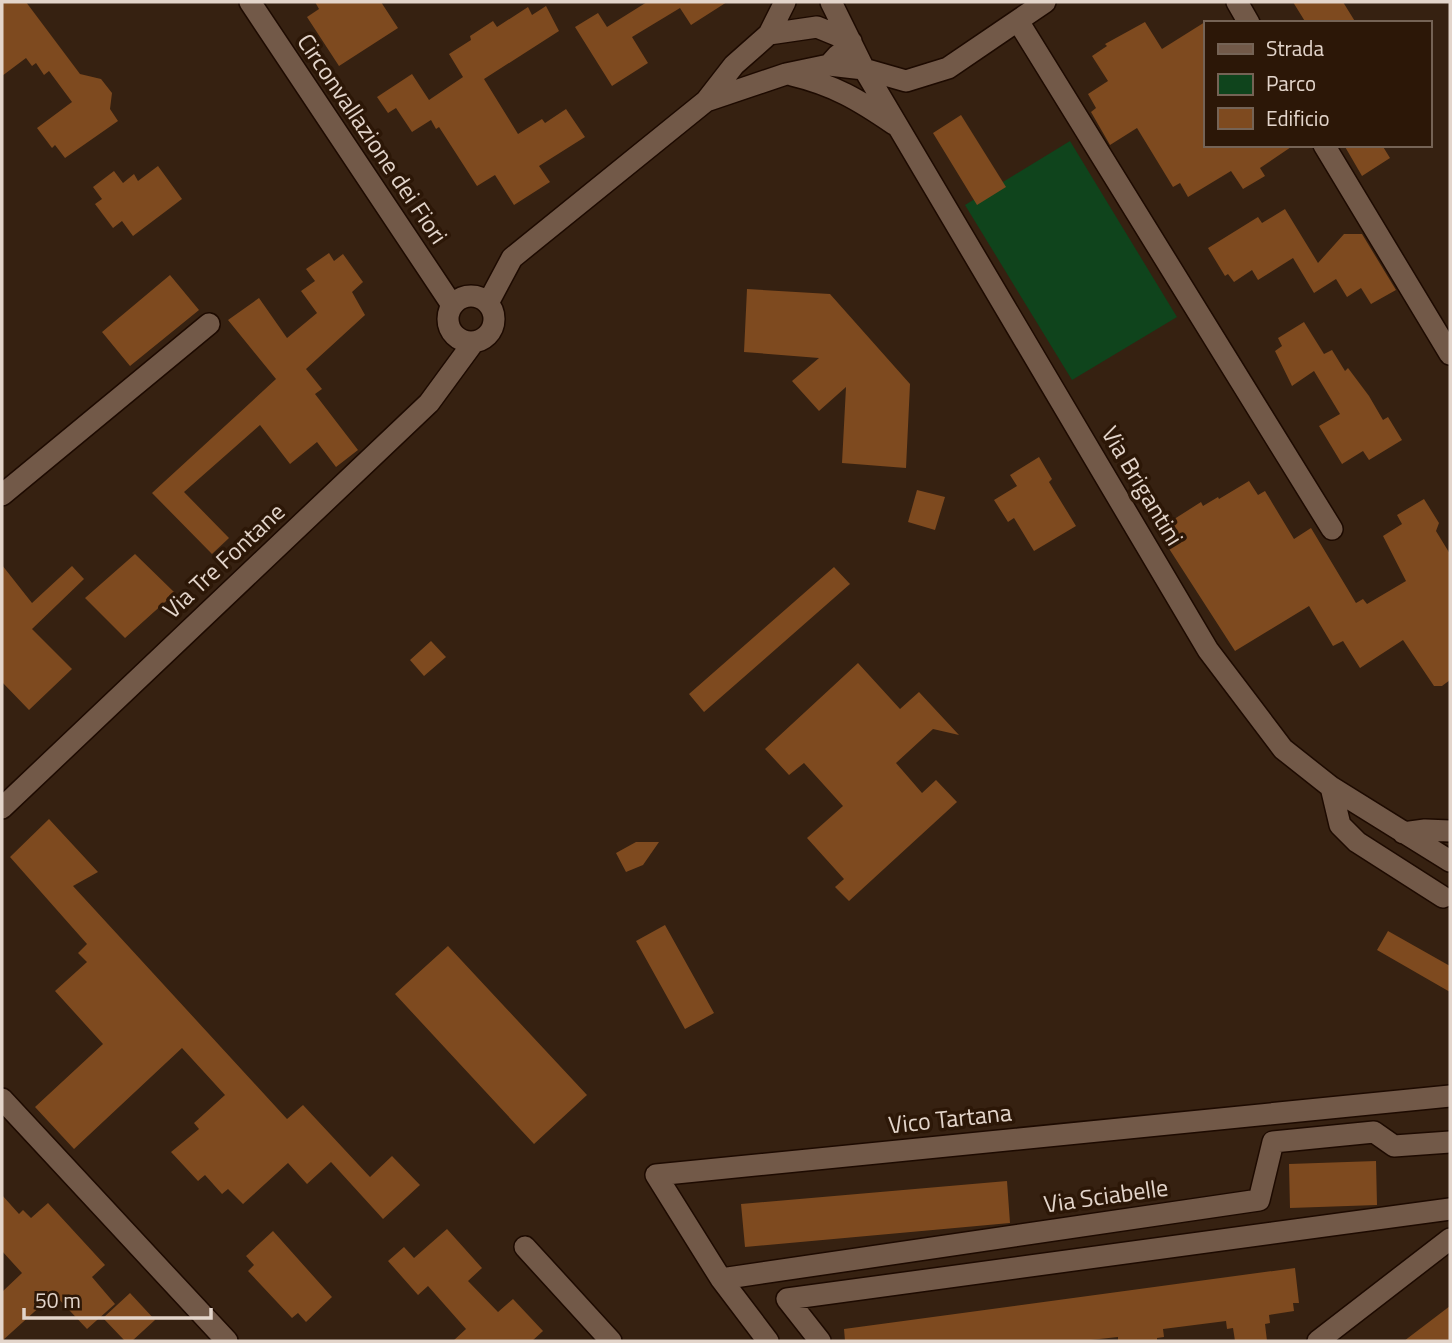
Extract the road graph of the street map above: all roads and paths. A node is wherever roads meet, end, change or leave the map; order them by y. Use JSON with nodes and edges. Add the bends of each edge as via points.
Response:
{"nodes":[{"id":1,"x":250,"y":2,"type":"edge"},
{"id":2,"x":785,"y":2,"type":"edge"},
{"id":3,"x":831,"y":2,"type":"edge"},
{"id":4,"x":1045,"y":2,"type":"edge"},
{"id":5,"x":1237,"y":2,"type":"edge"},
{"id":6,"x":1018,"y":21,"type":"junction"},
{"id":7,"x":1248,"y":21,"type":"edge"},
{"id":8,"x":769,"y":34,"type":"junction"},
{"id":9,"x":851,"y":41,"type":"junction"},
{"id":10,"x":829,"y":65,"type":"junction"},
{"id":11,"x":864,"y":69,"type":"junction"},
{"id":12,"x":786,"y":74,"type":"junction"},
{"id":13,"x":706,"y":101,"type":"junction"},
{"id":14,"x":899,"y":127,"type":"junction"},
{"id":15,"x":1325,"y":147,"type":"edge"},
{"id":16,"x":488,"y":303,"type":"junction"},
{"id":17,"x":452,"y":305,"type":"junction"},
{"id":18,"x":209,"y":324,"type":"dead end"},
{"id":19,"x":473,"y":343,"type":"junction"},
{"id":20,"x":1450,"y":354,"type":"edge"},
{"id":21,"x":2,"y":495,"type":"edge"},
{"id":22,"x":1332,"y":529,"type":"dead end"},
{"id":23,"x":1331,"y":787,"type":"junction"},
{"id":24,"x":2,"y":808,"type":"edge"},
{"id":25,"x":1450,"y":831,"type":"edge"},
{"id":26,"x":1404,"y":833,"type":"junction"},
{"id":27,"x":1450,"y":861,"type":"edge"},
{"id":28,"x":1443,"y":897,"type":"dead end"},
{"id":29,"x":1450,"y":1096,"type":"edge"},
{"id":30,"x":2,"y":1099,"type":"edge"},
{"id":31,"x":1450,"y":1142,"type":"edge"},
{"id":32,"x":1450,"y":1209,"type":"edge"},
{"id":33,"x":1450,"y":1239,"type":"edge"},
{"id":34,"x":525,"y":1247,"type":"dead end"},
{"id":35,"x":722,"y":1279,"type":"junction"},
{"id":36,"x":227,"y":1341,"type":"edge"},
{"id":37,"x":611,"y":1341,"type":"edge"},
{"id":38,"x":768,"y":1341,"type":"edge"},
{"id":39,"x":820,"y":1341,"type":"edge"},
{"id":40,"x":1318,"y":1341,"type":"edge"}],
"edges":[{"from":1,"to":17,"type":"street","name":"Circonvallazione dei Fiori"},
{"from":2,"to":8,"type":"street"},
{"from":3,"to":9,"type":"street","name":"Via Brigantini"},
{"from":4,"to":6,"type":"street"},
{"from":5,"to":7,"type":"street"},
{"from":6,"to":11,"type":"street","via":[[948,68],[906,81]]},
{"from":6,"to":22,"type":"street"},
{"from":8,"to":9,"type":"street","via":[[817,27]]},
{"from":8,"to":13,"type":"street","via":[[734,65]]},
{"from":9,"to":10,"type":"street"},
{"from":9,"to":11,"type":"street","name":"Via Brigantini"},
{"from":10,"to":11,"type":"street"},
{"from":10,"to":12,"type":"street"},
{"from":11,"to":14,"type":"street","name":"Via Brigantini"},
{"from":12,"to":13,"type":"street"},
{"from":12,"to":14,"type":"street","via":[[847,93]]},
{"from":13,"to":16,"type":"street","via":[[512,258]]},
{"from":14,"to":23,"type":"street","name":"Via Brigantini","via":[[1208,650],[1283,749]]},
{"from":15,"to":20,"type":"street"},
{"from":16,"to":17,"type":"street","via":[[464,296]]},
{"from":16,"to":19,"type":"street","via":[[494,314],[492,331]]},
{"from":17,"to":19,"type":"street","via":[[449,330],[463,342]]},
{"from":18,"to":21,"type":"street"},
{"from":19,"to":24,"type":"street","name":"Via Tre Fontane","via":[[429,403]]},
{"from":23,"to":26,"type":"street","name":"Via Brigantini"},
{"from":23,"to":28,"type":"street","via":[[1340,825],[1357,842]]},
{"from":25,"to":26,"type":"street"},
{"from":26,"to":27,"type":"street","name":"Via Brigantini"},
{"from":29,"to":35,"type":"street","name":"Vico Tartana","via":[[656,1175]]},
{"from":30,"to":36,"type":"street"},
{"from":31,"to":35,"type":"street","name":"Via Sciabelle","via":[[1394,1146],[1374,1132],[1273,1142],[1259,1200]]},
{"from":32,"to":39,"type":"street","via":[[787,1299]]},
{"from":33,"to":40,"type":"street"},
{"from":34,"to":37,"type":"street"},
{"from":35,"to":38,"type":"street","name":"Vico Tartana"}]}
